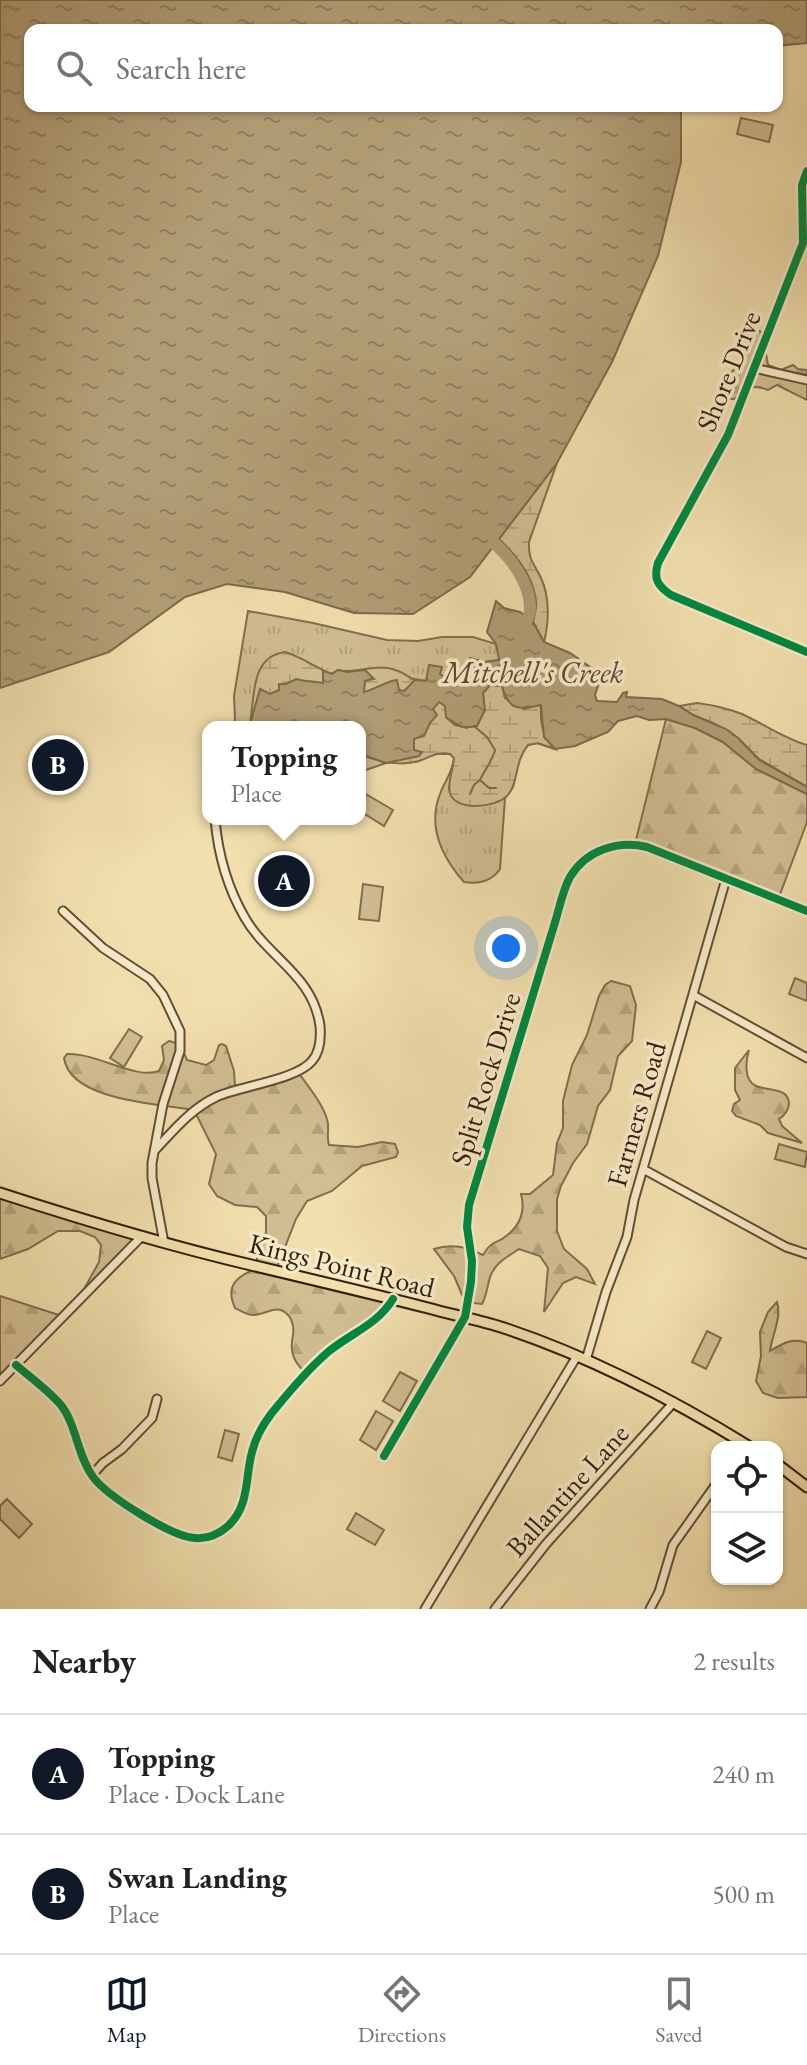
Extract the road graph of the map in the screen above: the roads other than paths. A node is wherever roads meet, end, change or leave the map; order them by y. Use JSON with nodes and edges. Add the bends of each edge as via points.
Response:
{"nodes":[{"id":1,"x":807,"y":171,"type":"edge"},
{"id":2,"x":805,"y":244,"type":"edge"},
{"id":3,"x":754,"y":368,"type":"junction"},
{"id":4,"x":807,"y":380,"type":"edge"},
{"id":5,"x":807,"y":652,"type":"edge"},
{"id":6,"x":216,"y":825,"type":"edge"},
{"id":7,"x":726,"y":879,"type":"junction"},
{"id":8,"x":63,"y":911,"type":"dead end"},
{"id":9,"x":807,"y":911,"type":"edge"},
{"id":10,"x":693,"y":995,"type":"junction"},
{"id":11,"x":807,"y":1058,"type":"edge"},
{"id":12,"x":156,"y":1149,"type":"junction"},
{"id":13,"x":643,"y":1169,"type":"junction"},
{"id":14,"x":0,"y":1193,"type":"edge"},
{"id":15,"x":142,"y":1236,"type":"junction"},
{"id":16,"x":164,"y":1243,"type":"junction"},
{"id":17,"x":807,"y":1254,"type":"edge"},
{"id":18,"x":393,"y":1299,"type":"junction"},
{"id":19,"x":465,"y":1317,"type":"junction"},
{"id":20,"x":582,"y":1358,"type":"junction"},
{"id":21,"x":16,"y":1365,"type":"junction"},
{"id":22,"x":0,"y":1381,"type":"edge"},
{"id":23,"x":157,"y":1399,"type":"dead end"},
{"id":24,"x":674,"y":1402,"type":"junction"},
{"id":25,"x":738,"y":1441,"type":"edge"},
{"id":26,"x":384,"y":1456,"type":"dead end"},
{"id":27,"x":783,"y":1469,"type":"edge"},
{"id":28,"x":92,"y":1475,"type":"junction"},
{"id":29,"x":807,"y":1487,"type":"edge"},
{"id":30,"x":711,"y":1491,"type":"edge"},
{"id":31,"x":425,"y":1609,"type":"edge"},
{"id":32,"x":495,"y":1609,"type":"edge"},
{"id":33,"x":650,"y":1609,"type":"edge"}],
"edges":[{"from":1,"to":2,"type":"street","name":"Shore Drive","via":[[802,185]]},
{"from":2,"to":3,"type":"street","name":"Shore Drive"},
{"from":3,"to":4,"type":"street"},
{"from":3,"to":5,"type":"street","name":"Shore Drive","via":[[728,435],[655,576],[671,595]]},
{"from":6,"to":12,"type":"street","via":[[221,861],[235,898],[255,932],[309,994],[320,1045],[313,1060],[298,1072],[203,1104]]},
{"from":7,"to":9,"type":"street","name":"Split Rock Drive"},
{"from":7,"to":10,"type":"street","name":"Farmers Road"},
{"from":7,"to":19,"type":"street","name":"Split Rock Drive","via":[[633,844],[598,851],[569,879],[469,1205],[472,1261]]},
{"from":8,"to":12,"type":"street","via":[[103,948],[150,979],[173,1013],[180,1051]]},
{"from":10,"to":11,"type":"street"},
{"from":10,"to":13,"type":"street","name":"Farmers Road"},
{"from":12,"to":16,"type":"street","via":[[152,1178]]},
{"from":13,"to":17,"type":"street"},
{"from":13,"to":20,"type":"street","name":"Farmers Road","via":[[627,1237]]},
{"from":14,"to":15,"type":"main road","name":"Kings Point Road"},
{"from":15,"to":16,"type":"main road","name":"Kings Point Road"},
{"from":15,"to":21,"type":"street"},
{"from":16,"to":18,"type":"main road","name":"Kings Point Road"},
{"from":18,"to":19,"type":"main road","name":"Kings Point Road"},
{"from":18,"to":28,"type":"street","via":[[381,1316],[325,1355],[269,1416],[252,1451],[240,1512],[216,1534],[197,1539],[180,1535],[112,1497]]},
{"from":19,"to":20,"type":"main road","name":"Kings Point Road"},
{"from":19,"to":26,"type":"street"},
{"from":20,"to":24,"type":"main road","name":"Kings Point Road"},
{"from":20,"to":31,"type":"street","name":"Farmers Road"},
{"from":21,"to":22,"type":"street"},
{"from":21,"to":28,"type":"street","via":[[60,1405]]},
{"from":23,"to":28,"type":"street","via":[[152,1418]]},
{"from":24,"to":25,"type":"main road","name":"Kings Point Road"},
{"from":24,"to":32,"type":"street","name":"Ballantine Lane"},
{"from":27,"to":29,"type":"main road"},
{"from":30,"to":33,"type":"street","via":[[673,1545]]}]}
